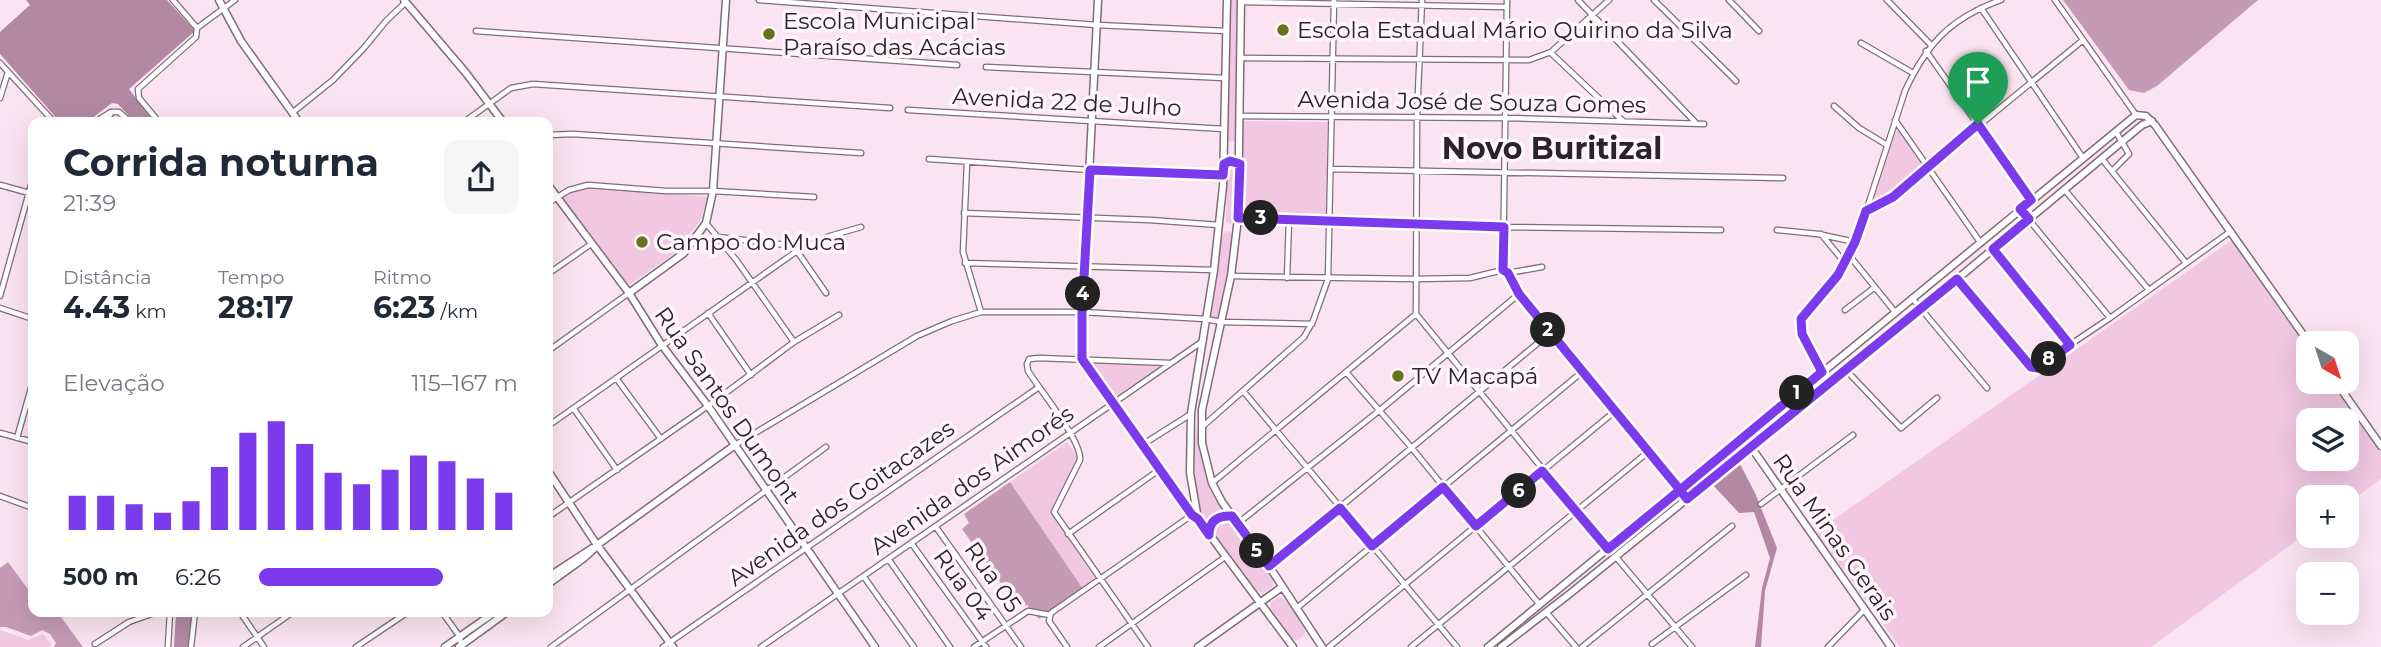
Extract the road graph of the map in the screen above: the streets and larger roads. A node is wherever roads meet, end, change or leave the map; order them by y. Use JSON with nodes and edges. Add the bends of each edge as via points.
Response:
{"nodes":[{"id":1,"x":173,"y":0,"type":"edge"},
{"id":2,"x":219,"y":0,"type":"edge"},
{"id":3,"x":235,"y":0,"type":"edge"},
{"id":4,"x":726,"y":0,"type":"edge"},
{"id":5,"x":759,"y":0,"type":"edge"},
{"id":6,"x":1098,"y":0,"type":"edge"},
{"id":7,"x":1227,"y":0,"type":"edge"},
{"id":8,"x":1507,"y":0,"type":"edge"},
{"id":9,"x":1578,"y":0,"type":"edge"},
{"id":10,"x":1609,"y":0,"type":"edge"},
{"id":11,"x":1654,"y":0,"type":"edge"},
{"id":12,"x":1730,"y":0,"type":"edge"},
{"id":13,"x":1887,"y":0,"type":"edge"},
{"id":14,"x":2001,"y":0,"type":"edge"},
{"id":15,"x":2055,"y":0,"type":"edge"},
{"id":16,"x":405,"y":1,"type":"edge"},
{"id":17,"x":1241,"y":1,"type":"edge"},
{"id":18,"x":1334,"y":2,"type":"edge"},
{"id":19,"x":1422,"y":3,"type":"edge"},
{"id":20,"x":1506,"y":7,"type":"junction"},
{"id":21,"x":1981,"y":8,"type":"junction"},
{"id":22,"x":224,"y":9,"type":"junction"},
{"id":23,"x":1593,"y":16,"type":"junction"},
{"id":24,"x":1097,"y":25,"type":"junction"},
{"id":25,"x":197,"y":29,"type":"junction"},
{"id":26,"x":1226,"y":30,"type":"junction"},
{"id":27,"x":476,"y":31,"type":"dead end"},
{"id":28,"x":1759,"y":31,"type":"dead end"},
{"id":29,"x":2083,"y":40,"type":"junction"},
{"id":30,"x":1861,"y":43,"type":"dead end"},
{"id":31,"x":1931,"y":45,"type":"junction"},
{"id":32,"x":723,"y":48,"type":"junction"},
{"id":33,"x":1926,"y":51,"type":"junction"},
{"id":34,"x":1551,"y":52,"type":"junction"},
{"id":35,"x":1240,"y":58,"type":"junction"},
{"id":36,"x":1335,"y":60,"type":"junction"},
{"id":37,"x":1419,"y":60,"type":"junction"},
{"id":38,"x":1505,"y":61,"type":"junction"},
{"id":39,"x":0,"y":63,"type":"edge"},
{"id":40,"x":957,"y":65,"type":"dead end"},
{"id":41,"x":986,"y":68,"type":"dead end"},
{"id":42,"x":8,"y":71,"type":"junction"},
{"id":43,"x":1094,"y":73,"type":"junction"},
{"id":44,"x":1913,"y":73,"type":"junction"},
{"id":45,"x":1225,"y":78,"type":"junction"},
{"id":46,"x":1736,"y":81,"type":"dead end"},
{"id":47,"x":2031,"y":82,"type":"junction"},
{"id":48,"x":719,"y":96,"type":"junction"},
{"id":49,"x":0,"y":98,"type":"edge"},
{"id":50,"x":491,"y":104,"type":"junction"},
{"id":51,"x":1833,"y":106,"type":"dead end"},
{"id":52,"x":890,"y":107,"type":"dead end"},
{"id":53,"x":908,"y":110,"type":"dead end"},
{"id":54,"x":111,"y":113,"type":"junction"},
{"id":55,"x":292,"y":113,"type":"junction"},
{"id":56,"x":2137,"y":114,"type":"junction"},
{"id":57,"x":1240,"y":116,"type":"junction"},
{"id":58,"x":1332,"y":116,"type":"junction"},
{"id":59,"x":1418,"y":116,"type":"junction"},
{"id":60,"x":48,"y":117,"type":"edge"},
{"id":61,"x":103,"y":117,"type":"edge"},
{"id":62,"x":109,"y":117,"type":"edge"},
{"id":63,"x":124,"y":117,"type":"edge"},
{"id":64,"x":155,"y":117,"type":"edge"},
{"id":65,"x":295,"y":117,"type":"edge"},
{"id":66,"x":472,"y":117,"type":"edge"},
{"id":67,"x":500,"y":117,"type":"edge"},
{"id":68,"x":1506,"y":118,"type":"junction"},
{"id":69,"x":1895,"y":120,"type":"junction"},
{"id":70,"x":1092,"y":121,"type":"junction"},
{"id":71,"x":2152,"y":121,"type":"junction"},
{"id":72,"x":1624,"y":122,"type":"junction"},
{"id":73,"x":1696,"y":123,"type":"junction"},
{"id":74,"x":1703,"y":124,"type":"dead end"},
{"id":75,"x":1978,"y":124,"type":"junction"},
{"id":76,"x":2141,"y":125,"type":"junction"},
{"id":77,"x":1224,"y":130,"type":"junction"},
{"id":78,"x":2116,"y":132,"type":"junction"},
{"id":79,"x":553,"y":135,"type":"edge"},
{"id":80,"x":2123,"y":141,"type":"junction"},
{"id":81,"x":717,"y":143,"type":"junction"},
{"id":82,"x":1887,"y":145,"type":"junction"},
{"id":83,"x":1239,"y":146,"type":"junction"},
{"id":84,"x":1224,"y":147,"type":"junction"},
{"id":85,"x":861,"y":153,"type":"dead end"},
{"id":86,"x":2083,"y":158,"type":"junction"},
{"id":87,"x":929,"y":159,"type":"dead end"},
{"id":88,"x":2102,"y":159,"type":"junction"},
{"id":89,"x":967,"y":163,"type":"junction"},
{"id":90,"x":1224,"y":164,"type":"junction"},
{"id":91,"x":1240,"y":164,"type":"junction"},
{"id":92,"x":1928,"y":166,"type":"junction"},
{"id":93,"x":1331,"y":169,"type":"junction"},
{"id":94,"x":1090,"y":170,"type":"junction"},
{"id":95,"x":1418,"y":170,"type":"junction"},
{"id":96,"x":2112,"y":171,"type":"junction"},
{"id":97,"x":1503,"y":172,"type":"junction"},
{"id":98,"x":1223,"y":175,"type":"junction"},
{"id":99,"x":1783,"y":178,"type":"dead end"},
{"id":100,"x":0,"y":185,"type":"edge"},
{"id":101,"x":2064,"y":189,"type":"junction"},
{"id":102,"x":713,"y":191,"type":"junction"},
{"id":103,"x":28,"y":192,"type":"edge"},
{"id":104,"x":553,"y":192,"type":"edge"},
{"id":105,"x":556,"y":197,"type":"junction"},
{"id":106,"x":814,"y":197,"type":"dead end"},
{"id":107,"x":553,"y":199,"type":"edge"},
{"id":108,"x":2031,"y":200,"type":"junction"},
{"id":109,"x":28,"y":203,"type":"edge"},
{"id":110,"x":2020,"y":209,"type":"junction"},
{"id":111,"x":1866,"y":211,"type":"junction"},
{"id":112,"x":964,"y":213,"type":"junction"},
{"id":113,"x":1088,"y":217,"type":"junction"},
{"id":114,"x":1238,"y":218,"type":"junction"},
{"id":115,"x":1289,"y":219,"type":"junction"},
{"id":116,"x":2029,"y":219,"type":"junction"},
{"id":117,"x":1330,"y":221,"type":"junction"},
{"id":118,"x":706,"y":223,"type":"junction"},
{"id":119,"x":1416,"y":224,"type":"junction"},
{"id":120,"x":1220,"y":225,"type":"junction"},
{"id":121,"x":861,"y":227,"type":"dead end"},
{"id":122,"x":1504,"y":227,"type":"junction"},
{"id":123,"x":1721,"y":230,"type":"dead end"},
{"id":124,"x":1777,"y":230,"type":"dead end"},
{"id":125,"x":2231,"y":231,"type":"junction"},
{"id":126,"x":1821,"y":234,"type":"junction"},
{"id":127,"x":718,"y":237,"type":"junction"},
{"id":128,"x":1855,"y":242,"type":"junction"},
{"id":129,"x":1980,"y":242,"type":"junction"},
{"id":130,"x":591,"y":244,"type":"junction"},
{"id":131,"x":805,"y":247,"type":"junction"},
{"id":132,"x":1993,"y":249,"type":"junction"},
{"id":133,"x":797,"y":251,"type":"junction"},
{"id":134,"x":1849,"y":255,"type":"junction"},
{"id":135,"x":965,"y":263,"type":"junction"},
{"id":136,"x":1844,"y":263,"type":"junction"},
{"id":137,"x":2186,"y":263,"type":"junction"},
{"id":138,"x":1085,"y":267,"type":"junction"},
{"id":139,"x":1542,"y":267,"type":"dead end"},
{"id":140,"x":1214,"y":270,"type":"junction"},
{"id":141,"x":553,"y":271,"type":"edge"},
{"id":142,"x":1506,"y":272,"type":"junction"},
{"id":143,"x":1231,"y":276,"type":"junction"},
{"id":144,"x":1287,"y":278,"type":"junction"},
{"id":145,"x":1328,"y":279,"type":"junction"},
{"id":146,"x":1415,"y":279,"type":"junction"},
{"id":147,"x":1957,"y":279,"type":"junction"},
{"id":148,"x":751,"y":282,"type":"junction"},
{"id":149,"x":1875,"y":287,"type":"junction"},
{"id":150,"x":2149,"y":290,"type":"junction"},
{"id":151,"x":629,"y":293,"type":"junction"},
{"id":152,"x":826,"y":293,"type":"dead end"},
{"id":153,"x":1519,"y":294,"type":"junction"},
{"id":154,"x":0,"y":296,"type":"edge"},
{"id":155,"x":1912,"y":298,"type":"junction"},
{"id":156,"x":0,"y":308,"type":"edge"},
{"id":157,"x":1846,"y":310,"type":"dead end"},
{"id":158,"x":1920,"y":310,"type":"junction"},
{"id":159,"x":981,"y":312,"type":"junction"},
{"id":160,"x":1895,"y":312,"type":"junction"},
{"id":161,"x":708,"y":313,"type":"junction"},
{"id":162,"x":1082,"y":313,"type":"junction"},
{"id":163,"x":1416,"y":314,"type":"junction"},
{"id":164,"x":839,"y":315,"type":"dead end"},
{"id":165,"x":28,"y":317,"type":"edge"},
{"id":166,"x":2110,"y":318,"type":"junction"},
{"id":167,"x":1206,"y":319,"type":"junction"},
{"id":168,"x":1221,"y":322,"type":"junction"},
{"id":169,"x":1312,"y":324,"type":"junction"},
{"id":170,"x":2301,"y":331,"type":"edge"},
{"id":171,"x":1550,"y":333,"type":"junction"},
{"id":172,"x":1203,"y":341,"type":"junction"},
{"id":173,"x":794,"y":342,"type":"junction"},
{"id":174,"x":661,"y":344,"type":"junction"},
{"id":175,"x":2070,"y":345,"type":"junction"},
{"id":176,"x":553,"y":347,"type":"edge"},
{"id":177,"x":1447,"y":353,"type":"junction"},
{"id":178,"x":1082,"y":359,"type":"junction"},
{"id":179,"x":1171,"y":363,"type":"junction"},
{"id":180,"x":1846,"y":369,"type":"junction"},
{"id":181,"x":1346,"y":372,"type":"junction"},
{"id":182,"x":1582,"y":372,"type":"junction"},
{"id":183,"x":1822,"y":372,"type":"junction"},
{"id":184,"x":751,"y":374,"type":"junction"},
{"id":185,"x":616,"y":378,"type":"junction"},
{"id":186,"x":1810,"y":382,"type":"junction"},
{"id":187,"x":1039,"y":387,"type":"junction"},
{"id":188,"x":1987,"y":388,"type":"dead end"},
{"id":189,"x":1819,"y":390,"type":"junction"},
{"id":190,"x":1478,"y":391,"type":"junction"},
{"id":191,"x":1244,"y":392,"type":"junction"},
{"id":192,"x":2344,"y":394,"type":"edge"},
{"id":193,"x":1937,"y":398,"type":"dead end"},
{"id":194,"x":28,"y":399,"type":"edge"},
{"id":195,"x":1112,"y":404,"type":"junction"},
{"id":196,"x":708,"y":406,"type":"junction"},
{"id":197,"x":573,"y":409,"type":"junction"},
{"id":198,"x":1380,"y":410,"type":"junction"},
{"id":199,"x":1614,"y":412,"type":"junction"},
{"id":200,"x":1191,"y":413,"type":"junction"},
{"id":201,"x":553,"y":423,"type":"edge"},
{"id":202,"x":1201,"y":428,"type":"junction"},
{"id":203,"x":1276,"y":429,"type":"junction"},
{"id":204,"x":1510,"y":431,"type":"junction"},
{"id":205,"x":0,"y":433,"type":"edge"},
{"id":206,"x":1070,"y":434,"type":"junction"},
{"id":207,"x":1853,"y":435,"type":"dead end"},
{"id":208,"x":17,"y":438,"type":"junction"},
{"id":209,"x":662,"y":439,"type":"junction"},
{"id":210,"x":28,"y":441,"type":"edge"},
{"id":211,"x":735,"y":445,"type":"junction"},
{"id":212,"x":1142,"y":445,"type":"junction"},
{"id":213,"x":2381,"y":446,"type":"edge"},
{"id":214,"x":826,"y":447,"type":"dead end"},
{"id":215,"x":1412,"y":447,"type":"junction"},
{"id":216,"x":1751,"y":447,"type":"junction"},
{"id":217,"x":1648,"y":452,"type":"junction"},
{"id":218,"x":1307,"y":468,"type":"junction"},
{"id":219,"x":617,"y":470,"type":"junction"},
{"id":220,"x":1159,"y":470,"type":"junction"},
{"id":221,"x":1542,"y":471,"type":"junction"},
{"id":222,"x":553,"y":478,"type":"edge"},
{"id":223,"x":1212,"y":483,"type":"junction"},
{"id":224,"x":1443,"y":487,"type":"junction"},
{"id":225,"x":1780,"y":488,"type":"junction"},
{"id":226,"x":765,"y":490,"type":"junction"},
{"id":227,"x":1680,"y":490,"type":"junction"},
{"id":228,"x":0,"y":496,"type":"edge"},
{"id":229,"x":1687,"y":499,"type":"junction"},
{"id":230,"x":570,"y":503,"type":"junction"},
{"id":231,"x":1761,"y":504,"type":"dead end"},
{"id":232,"x":28,"y":506,"type":"edge"},
{"id":233,"x":1340,"y":508,"type":"junction"},
{"id":234,"x":1576,"y":510,"type":"junction"},
{"id":235,"x":553,"y":514,"type":"edge"},
{"id":236,"x":1232,"y":516,"type":"junction"},
{"id":237,"x":1195,"y":517,"type":"junction"},
{"id":238,"x":1237,"y":524,"type":"junction"},
{"id":239,"x":1476,"y":526,"type":"junction"},
{"id":240,"x":1732,"y":526,"type":"dead end"},
{"id":241,"x":936,"y":527,"type":"junction"},
{"id":242,"x":1068,"y":534,"type":"junction"},
{"id":243,"x":1209,"y":535,"type":"junction"},
{"id":244,"x":912,"y":544,"type":"junction"},
{"id":245,"x":597,"y":545,"type":"junction"},
{"id":246,"x":1372,"y":546,"type":"junction"},
{"id":247,"x":807,"y":548,"type":"junction"},
{"id":248,"x":1608,"y":549,"type":"junction"},
{"id":249,"x":1225,"y":557,"type":"junction"},
{"id":250,"x":1616,"y":557,"type":"junction"},
{"id":251,"x":889,"y":560,"type":"junction"},
{"id":252,"x":1269,"y":566,"type":"junction"},
{"id":253,"x":1508,"y":566,"type":"junction"},
{"id":254,"x":553,"y":574,"type":"edge"},
{"id":255,"x":1746,"y":575,"type":"dead end"},
{"id":256,"x":864,"y":577,"type":"junction"},
{"id":257,"x":553,"y":580,"type":"edge"},
{"id":258,"x":1100,"y":580,"type":"junction"},
{"id":259,"x":1405,"y":585,"type":"junction"},
{"id":260,"x":1282,"y":587,"type":"junction"},
{"id":261,"x":630,"y":589,"type":"junction"},
{"id":262,"x":838,"y":593,"type":"junction"},
{"id":263,"x":1648,"y":594,"type":"junction"},
{"id":264,"x":1259,"y":603,"type":"junction"},
{"id":265,"x":1540,"y":605,"type":"junction"},
{"id":266,"x":1297,"y":608,"type":"junction"},
{"id":267,"x":1865,"y":610,"type":"junction"},
{"id":268,"x":1546,"y":612,"type":"junction"},
{"id":269,"x":1049,"y":616,"type":"junction"},
{"id":270,"x":144,"y":617,"type":"edge"},
{"id":271,"x":170,"y":617,"type":"edge"},
{"id":272,"x":194,"y":617,"type":"edge"},
{"id":273,"x":243,"y":617,"type":"edge"},
{"id":274,"x":286,"y":617,"type":"edge"},
{"id":275,"x":401,"y":617,"type":"edge"},
{"id":276,"x":446,"y":617,"type":"edge"},
{"id":277,"x":488,"y":617,"type":"edge"},
{"id":278,"x":500,"y":617,"type":"edge"},
{"id":279,"x":1005,"y":625,"type":"junction"},
{"id":280,"x":1132,"y":625,"type":"junction"},
{"id":281,"x":1439,"y":625,"type":"junction"},
{"id":282,"x":1675,"y":627,"type":"junction"},
{"id":283,"x":460,"y":637,"type":"junction"},
{"id":284,"x":258,"y":638,"type":"junction"},
{"id":285,"x":982,"y":641,"type":"junction"},
{"id":286,"x":95,"y":644,"type":"dead end"},
{"id":287,"x":1652,"y":644,"type":"dead end"},
{"id":288,"x":671,"y":645,"type":"edge"},
{"id":289,"x":872,"y":646,"type":"edge"},
{"id":290,"x":168,"y":647,"type":"edge"},
{"id":291,"x":191,"y":647,"type":"edge"},
{"id":292,"x":243,"y":647,"type":"edge"},
{"id":293,"x":264,"y":647,"type":"edge"},
{"id":294,"x":356,"y":647,"type":"edge"},
{"id":295,"x":445,"y":647,"type":"edge"},
{"id":296,"x":460,"y":647,"type":"edge"},
{"id":297,"x":551,"y":647,"type":"edge"},
{"id":298,"x":663,"y":647,"type":"edge"},
{"id":299,"x":761,"y":647,"type":"edge"},
{"id":300,"x":914,"y":647,"type":"edge"},
{"id":301,"x":950,"y":647,"type":"edge"},
{"id":302,"x":974,"y":647,"type":"edge"},
{"id":303,"x":986,"y":647,"type":"edge"},
{"id":304,"x":1021,"y":647,"type":"edge"},
{"id":305,"x":1066,"y":647,"type":"edge"},
{"id":306,"x":1099,"y":647,"type":"edge"},
{"id":307,"x":1149,"y":647,"type":"edge"},
{"id":308,"x":1198,"y":647,"type":"edge"},
{"id":309,"x":1293,"y":647,"type":"edge"},
{"id":310,"x":1322,"y":647,"type":"edge"},
{"id":311,"x":1329,"y":647,"type":"edge"},
{"id":312,"x":1411,"y":647,"type":"edge"},
{"id":313,"x":1457,"y":647,"type":"edge"},
{"id":314,"x":1488,"y":647,"type":"edge"},
{"id":315,"x":1501,"y":647,"type":"edge"},
{"id":316,"x":1576,"y":647,"type":"edge"},
{"id":317,"x":1583,"y":647,"type":"edge"},
{"id":318,"x":1692,"y":647,"type":"edge"},
{"id":319,"x":1828,"y":647,"type":"edge"},
{"id":320,"x":1891,"y":647,"type":"edge"}],
"edges":[{"from":1,"to":25,"type":"street"},
{"from":2,"to":22,"type":"street"},
{"from":3,"to":22,"type":"street"},
{"from":4,"to":32,"type":"street"},
{"from":5,"to":24,"type":"street"},
{"from":6,"to":24,"type":"street"},
{"from":7,"to":26,"type":"street"},
{"from":8,"to":20,"type":"street"},
{"from":9,"to":23,"type":"street"},
{"from":10,"to":23,"type":"street"},
{"from":11,"to":46,"type":"street"},
{"from":12,"to":28,"type":"street"},
{"from":13,"to":31,"type":"street"},
{"from":14,"to":21,"type":"street"},
{"from":15,"to":29,"type":"street"},
{"from":16,"to":50,"type":"street"},
{"from":16,"to":55,"type":"street","via":[[333,80]]},
{"from":17,"to":18,"type":"street"},
{"from":17,"to":35,"type":"street"},
{"from":18,"to":19,"type":"street"},
{"from":18,"to":36,"type":"street"},
{"from":19,"to":20,"type":"street"},
{"from":19,"to":37,"type":"street"},
{"from":20,"to":38,"type":"street"},
{"from":21,"to":31,"type":"street","via":[[1951,25]]},
{"from":21,"to":47,"type":"street"},
{"from":22,"to":25,"type":"street"},
{"from":22,"to":55,"type":"street"},
{"from":23,"to":34,"type":"street"},
{"from":23,"to":73,"type":"street"},
{"from":24,"to":26,"type":"street"},
{"from":24,"to":43,"type":"street"},
{"from":25,"to":64,"type":"street","via":[[197,37],[137,92]]},
{"from":26,"to":45,"type":"street"},
{"from":27,"to":32,"type":"street"},
{"from":29,"to":47,"type":"street"},
{"from":29,"to":56,"type":"street"},
{"from":30,"to":44,"type":"street"},
{"from":31,"to":33,"type":"street"},
{"from":32,"to":40,"type":"street"},
{"from":32,"to":48,"type":"street"},
{"from":33,"to":44,"type":"street"},
{"from":33,"to":75,"type":"street"},
{"from":34,"to":38,"type":"street","via":[[1529,60]]},
{"from":34,"to":72,"type":"street"},
{"from":35,"to":36,"type":"street"},
{"from":35,"to":57,"type":"street"},
{"from":36,"to":37,"type":"street"},
{"from":36,"to":58,"type":"street"},
{"from":37,"to":38,"type":"street"},
{"from":37,"to":59,"type":"street"},
{"from":38,"to":68,"type":"street"},
{"from":39,"to":42,"type":"street"},
{"from":41,"to":43,"type":"street"},
{"from":42,"to":49,"type":"street"},
{"from":42,"to":60,"type":"street"},
{"from":43,"to":45,"type":"street"},
{"from":43,"to":70,"type":"street"},
{"from":44,"to":69,"type":"street"},
{"from":45,"to":77,"type":"street"},
{"from":47,"to":75,"type":"street"},
{"from":47,"to":86,"type":"street"},
{"from":48,"to":50,"type":"street","via":[[533,84],[512,88]]},
{"from":48,"to":52,"type":"street"},
{"from":48,"to":81,"type":"street"},
{"from":50,"to":66,"type":"street"},
{"from":50,"to":67,"type":"street"},
{"from":51,"to":82,"type":"street"},
{"from":53,"to":70,"type":"street","name":"Avenida 22 de Julho"},
{"from":54,"to":61,"type":"street"},
{"from":54,"to":62,"type":"street"},
{"from":54,"to":63,"type":"street"},
{"from":55,"to":65,"type":"street"},
{"from":56,"to":71,"type":"street"},
{"from":56,"to":76,"type":"street"},
{"from":56,"to":78,"type":"street"},
{"from":57,"to":58,"type":"street","name":"Avenida José de Souza Gomes"},
{"from":57,"to":83,"type":"street"},
{"from":58,"to":59,"type":"street","name":"Avenida José de Souza Gomes"},
{"from":58,"to":93,"type":"street"},
{"from":59,"to":68,"type":"street","name":"Avenida José de Souza Gomes"},
{"from":59,"to":95,"type":"street"},
{"from":68,"to":72,"type":"street","name":"Avenida José de Souza Gomes"},
{"from":68,"to":97,"type":"street"},
{"from":69,"to":82,"type":"street"},
{"from":69,"to":92,"type":"street"},
{"from":70,"to":77,"type":"street","name":"Avenida 22 de Julho"},
{"from":70,"to":94,"type":"street"},
{"from":71,"to":76,"type":"street"},
{"from":71,"to":125,"type":"street"},
{"from":72,"to":73,"type":"street","name":"Avenida José de Souza Gomes"},
{"from":73,"to":74,"type":"street","name":"Avenida José de Souza Gomes"},
{"from":75,"to":92,"type":"street"},
{"from":75,"to":108,"type":"street"},
{"from":76,"to":80,"type":"street"},
{"from":77,"to":84,"type":"street"},
{"from":78,"to":80,"type":"street"},
{"from":78,"to":86,"type":"street"},
{"from":79,"to":81,"type":"street"},
{"from":80,"to":88,"type":"street"},
{"from":80,"to":96,"type":"street","via":[[2129,156]]},
{"from":81,"to":85,"type":"street"},
{"from":81,"to":102,"type":"street"},
{"from":82,"to":111,"type":"street"},
{"from":83,"to":84,"type":"street"},
{"from":83,"to":91,"type":"street"},
{"from":84,"to":90,"type":"street"},
{"from":86,"to":108,"type":"street"},
{"from":87,"to":89,"type":"street"},
{"from":88,"to":96,"type":"street"},
{"from":88,"to":101,"type":"street"},
{"from":89,"to":94,"type":"street"},
{"from":89,"to":112,"type":"street"},
{"from":90,"to":91,"type":"street"},
{"from":90,"to":98,"type":"street"},
{"from":91,"to":114,"type":"street"},
{"from":92,"to":111,"type":"street","via":[[1885,202]]},
{"from":92,"to":129,"type":"street"},
{"from":93,"to":95,"type":"street"},
{"from":93,"to":117,"type":"street"},
{"from":94,"to":98,"type":"street"},
{"from":94,"to":113,"type":"street"},
{"from":95,"to":97,"type":"street"},
{"from":95,"to":119,"type":"street"},
{"from":96,"to":137,"type":"street"},
{"from":97,"to":99,"type":"street"},
{"from":97,"to":122,"type":"street"},
{"from":98,"to":120,"type":"street"},
{"from":100,"to":103,"type":"street"},
{"from":101,"to":116,"type":"street"},
{"from":101,"to":150,"type":"street"},
{"from":102,"to":105,"type":"street","via":[[588,185]]},
{"from":102,"to":106,"type":"street"},
{"from":102,"to":118,"type":"street"},
{"from":104,"to":105,"type":"street","name":"Rua Santos Dumont"},
{"from":105,"to":107,"type":"street"},
{"from":105,"to":130,"type":"street","name":"Rua Santos Dumont"},
{"from":108,"to":110,"type":"street"},
{"from":109,"to":154,"type":"street"},
{"from":110,"to":116,"type":"street"},
{"from":110,"to":129,"type":"street"},
{"from":111,"to":128,"type":"street"},
{"from":112,"to":113,"type":"street"},
{"from":112,"to":135,"type":"street"},
{"from":113,"to":120,"type":"street"},
{"from":113,"to":138,"type":"street"},
{"from":114,"to":115,"type":"street"},
{"from":114,"to":143,"type":"street"},
{"from":115,"to":117,"type":"street"},
{"from":115,"to":144,"type":"street"},
{"from":116,"to":132,"type":"street"},
{"from":116,"to":166,"type":"street"},
{"from":117,"to":119,"type":"street"},
{"from":117,"to":145,"type":"street"},
{"from":118,"to":127,"type":"street"},
{"from":118,"to":151,"type":"street","via":[[684,253]]},
{"from":119,"to":122,"type":"street"},
{"from":119,"to":146,"type":"street"},
{"from":120,"to":140,"type":"street"},
{"from":121,"to":131,"type":"street"},
{"from":122,"to":123,"type":"street"},
{"from":122,"to":142,"type":"street"},
{"from":124,"to":126,"type":"street"},
{"from":125,"to":137,"type":"street"},
{"from":125,"to":170,"type":"street"},
{"from":126,"to":128,"type":"street"},
{"from":126,"to":136,"type":"street"},
{"from":127,"to":131,"type":"street"},
{"from":127,"to":148,"type":"street"},
{"from":128,"to":134,"type":"street"},
{"from":129,"to":155,"type":"street"},
{"from":130,"to":141,"type":"street"},
{"from":130,"to":151,"type":"street","name":"Rua Santos Dumont"},
{"from":131,"to":133,"type":"street"},
{"from":132,"to":147,"type":"street"},
{"from":132,"to":175,"type":"street"},
{"from":133,"to":148,"type":"street"},
{"from":133,"to":152,"type":"street"},
{"from":134,"to":136,"type":"street"},
{"from":134,"to":149,"type":"street"},
{"from":135,"to":138,"type":"street"},
{"from":135,"to":159,"type":"street"},
{"from":136,"to":183,"type":"street","via":[[1800,323]]},
{"from":137,"to":150,"type":"street"},
{"from":138,"to":140,"type":"street"},
{"from":138,"to":162,"type":"street"},
{"from":139,"to":142,"type":"street"},
{"from":140,"to":167,"type":"street"},
{"from":142,"to":146,"type":"street"},
{"from":142,"to":153,"type":"street"},
{"from":143,"to":144,"type":"street"},
{"from":143,"to":168,"type":"street"},
{"from":144,"to":145,"type":"street"},
{"from":145,"to":146,"type":"street"},
{"from":145,"to":169,"type":"street"},
{"from":146,"to":163,"type":"street"},
{"from":147,"to":158,"type":"street"},
{"from":147,"to":175,"type":"street","via":[[2031,367],[2038,368]]},
{"from":148,"to":161,"type":"street"},
{"from":148,"to":173,"type":"street"},
{"from":149,"to":157,"type":"street"},
{"from":149,"to":160,"type":"street"},
{"from":150,"to":166,"type":"street"},
{"from":151,"to":174,"type":"street","name":"Rua Santos Dumont"},
{"from":151,"to":176,"type":"street"},
{"from":153,"to":171,"type":"street"},
{"from":153,"to":177,"type":"street"},
{"from":155,"to":158,"type":"street"},
{"from":155,"to":160,"type":"street"},
{"from":156,"to":165,"type":"street"},
{"from":158,"to":180,"type":"street"},
{"from":158,"to":188,"type":"street"},
{"from":159,"to":162,"type":"street"},
{"from":159,"to":211,"type":"street","via":[[917,336]]},
{"from":160,"to":183,"type":"street"},
{"from":161,"to":174,"type":"street"},
{"from":161,"to":184,"type":"street"},
{"from":162,"to":167,"type":"street"},
{"from":162,"to":178,"type":"street"},
{"from":163,"to":177,"type":"street"},
{"from":163,"to":181,"type":"street"},
{"from":164,"to":173,"type":"street"},
{"from":166,"to":175,"type":"street"},
{"from":167,"to":168,"type":"street"},
{"from":167,"to":172,"type":"street"},
{"from":168,"to":169,"type":"street"},
{"from":168,"to":202,"type":"street"},
{"from":169,"to":191,"type":"street","via":[[1304,337]]},
{"from":171,"to":182,"type":"street"},
{"from":171,"to":190,"type":"street"},
{"from":172,"to":179,"type":"street","name":"Avenida dos Aimorés"},
{"from":172,"to":200,"type":"street"},
{"from":173,"to":184,"type":"street"},
{"from":174,"to":185,"type":"street"},
{"from":174,"to":196,"type":"street","name":"Rua Santos Dumont"},
{"from":177,"to":190,"type":"street"},
{"from":177,"to":198,"type":"street"},
{"from":178,"to":179,"type":"street"},
{"from":178,"to":187,"type":"street","via":[[1029,359],[1027,364]]},
{"from":178,"to":195,"type":"street"},
{"from":179,"to":195,"type":"street","name":"Avenida dos Aimorés"},
{"from":180,"to":189,"type":"street"},
{"from":180,"to":193,"type":"street","via":[[1900,428]]},
{"from":181,"to":198,"type":"street"},
{"from":181,"to":203,"type":"street"},
{"from":182,"to":199,"type":"street"},
{"from":182,"to":204,"type":"street"},
{"from":183,"to":186,"type":"street"},
{"from":184,"to":196,"type":"street"},
{"from":185,"to":197,"type":"street"},
{"from":185,"to":209,"type":"street"},
{"from":186,"to":189,"type":"street","via":[[1817,383]]},
{"from":186,"to":227,"type":"street"},
{"from":187,"to":206,"type":"street"},
{"from":187,"to":247,"type":"street","name":"Avenida dos Goitacazes"},
{"from":189,"to":216,"type":"street"},
{"from":190,"to":204,"type":"street"},
{"from":190,"to":215,"type":"street"},
{"from":191,"to":202,"type":"street"},
{"from":191,"to":203,"type":"street"},
{"from":192,"to":213,"type":"street"},
{"from":194,"to":208,"type":"street"},
{"from":195,"to":206,"type":"street","name":"Avenida dos Aimorés"},
{"from":195,"to":212,"type":"street"},
{"from":196,"to":209,"type":"street"},
{"from":196,"to":211,"type":"street","name":"Rua Santos Dumont"},
{"from":197,"to":201,"type":"street"},
{"from":197,"to":219,"type":"street"},
{"from":198,"to":215,"type":"street"},
{"from":198,"to":218,"type":"street"},
{"from":199,"to":217,"type":"street"},
{"from":199,"to":221,"type":"street"},
{"from":200,"to":212,"type":"street"},
{"from":200,"to":237,"type":"street"},
{"from":202,"to":223,"type":"street"},
{"from":203,"to":218,"type":"street"},
{"from":203,"to":223,"type":"street"},
{"from":204,"to":221,"type":"street"},
{"from":204,"to":224,"type":"street"},
{"from":205,"to":208,"type":"street"},
{"from":206,"to":241,"type":"street","name":"Avenida dos Aimorés"},
{"from":206,"to":242,"type":"street","via":[[1080,460],[1053,511]]},
{"from":207,"to":225,"type":"street"},
{"from":208,"to":210,"type":"street"},
{"from":209,"to":219,"type":"street"},
{"from":211,"to":226,"type":"street","name":"Rua Santos Dumont"},
{"from":211,"to":245,"type":"street"},
{"from":212,"to":220,"type":"street"},
{"from":214,"to":226,"type":"street"},
{"from":215,"to":224,"type":"street"},
{"from":215,"to":233,"type":"street"},
{"from":216,"to":225,"type":"street","name":"Rua Minas Gerais"},
{"from":216,"to":229,"type":"street"},
{"from":217,"to":227,"type":"street"},
{"from":217,"to":234,"type":"street"},
{"from":218,"to":233,"type":"street"},
{"from":218,"to":238,"type":"street"},
{"from":219,"to":230,"type":"street"},
{"from":220,"to":237,"type":"street"},
{"from":220,"to":242,"type":"street"},
{"from":221,"to":234,"type":"street"},
{"from":221,"to":239,"type":"street"},
{"from":222,"to":230,"type":"street"},
{"from":223,"to":236,"type":"street"},
{"from":224,"to":239,"type":"street"},
{"from":224,"to":246,"type":"street"},
{"from":225,"to":231,"type":"street"},
{"from":225,"to":267,"type":"street","name":"Rua Minas Gerais"},
{"from":226,"to":247,"type":"street","name":"Rua Santos Dumont"},
{"from":226,"to":261,"type":"street"},
{"from":227,"to":229,"type":"street"},
{"from":227,"to":248,"type":"street"},
{"from":228,"to":232,"type":"street"},
{"from":229,"to":250,"type":"street"},
{"from":230,"to":235,"type":"street"},
{"from":230,"to":245,"type":"street"},
{"from":233,"to":246,"type":"street"},
{"from":233,"to":252,"type":"street"},
{"from":234,"to":248,"type":"street"},
{"from":234,"to":253,"type":"street"},
{"from":236,"to":238,"type":"street"},
{"from":236,"to":243,"type":"street","via":[[1215,520]]},
{"from":237,"to":243,"type":"street"},
{"from":237,"to":258,"type":"street"},
{"from":238,"to":252,"type":"street"},
{"from":239,"to":253,"type":"street"},
{"from":239,"to":259,"type":"street"},
{"from":240,"to":263,"type":"street"},
{"from":241,"to":244,"type":"street","name":"Avenida dos Aimorés"},
{"from":241,"to":279,"type":"street","name":"Rua 05"},
{"from":242,"to":258,"type":"street"},
{"from":243,"to":249,"type":"street"},
{"from":244,"to":251,"type":"street","name":"Avenida dos Aimorés"},
{"from":244,"to":285,"type":"street","name":"Rua 04"},
{"from":245,"to":254,"type":"street"},
{"from":245,"to":257,"type":"street"},
{"from":245,"to":261,"type":"street"},
{"from":246,"to":259,"type":"street"},
{"from":246,"to":266,"type":"street"},
{"from":247,"to":262,"type":"street","name":"Rua Santos Dumont"},
{"from":247,"to":288,"type":"street","name":"Avenida dos Goitacazes"},
{"from":248,"to":265,"type":"street"},
{"from":249,"to":264,"type":"street"},
{"from":249,"to":280,"type":"street"},
{"from":250,"to":263,"type":"street"},
{"from":250,"to":268,"type":"street"},
{"from":251,"to":256,"type":"street","name":"Avenida dos Aimorés"},
{"from":251,"to":301,"type":"street"},
{"from":252,"to":260,"type":"street"},
{"from":253,"to":265,"type":"street"},
{"from":253,"to":281,"type":"street"},
{"from":255,"to":282,"type":"street"},
{"from":256,"to":262,"type":"street","name":"Avenida dos Aimorés"},
{"from":256,"to":300,"type":"street"},
{"from":258,"to":269,"type":"street"},
{"from":258,"to":280,"type":"street"},
{"from":259,"to":281,"type":"street"},
{"from":259,"to":311,"type":"street"},
{"from":260,"to":264,"type":"street"},
{"from":260,"to":266,"type":"street"},
{"from":261,"to":288,"type":"street"},
{"from":261,"to":297,"type":"street"},
{"from":262,"to":289,"type":"street","name":"Rua Santos Dumont"},
{"from":262,"to":299,"type":"street","name":"Avenida dos Aimorés"},
{"from":263,"to":282,"type":"street"},
{"from":263,"to":317,"type":"street"},
{"from":264,"to":308,"type":"street"},
{"from":264,"to":309,"type":"street"},
{"from":265,"to":314,"type":"street"},
{"from":266,"to":310,"type":"street"},
{"from":267,"to":319,"type":"street"},
{"from":267,"to":320,"type":"street","name":"Rua Minas Gerais"},
{"from":268,"to":315,"type":"street"},
{"from":268,"to":316,"type":"street"},
{"from":269,"to":279,"type":"street","via":[[1028,611]]},
{"from":269,"to":305,"type":"street"},
{"from":270,"to":286,"type":"street"},
{"from":271,"to":290,"type":"street"},
{"from":272,"to":291,"type":"street"},
{"from":273,"to":284,"type":"street"},
{"from":274,"to":284,"type":"street"},
{"from":275,"to":294,"type":"street"},
{"from":276,"to":283,"type":"street"},
{"from":277,"to":283,"type":"street"},
{"from":278,"to":296,"type":"street"},
{"from":279,"to":285,"type":"street"},
{"from":279,"to":304,"type":"street","name":"Rua 05"},
{"from":280,"to":306,"type":"street"},
{"from":280,"to":307,"type":"street"},
{"from":281,"to":312,"type":"street"},
{"from":281,"to":313,"type":"street"},
{"from":282,"to":287,"type":"street"},
{"from":282,"to":318,"type":"street"},
{"from":283,"to":295,"type":"street"},
{"from":283,"to":296,"type":"street"},
{"from":284,"to":292,"type":"street"},
{"from":284,"to":293,"type":"street"},
{"from":285,"to":302,"type":"street"},
{"from":285,"to":303,"type":"street","name":"Rua 04"},
{"from":288,"to":298,"type":"street","name":"Avenida dos Goitacazes"}]}
